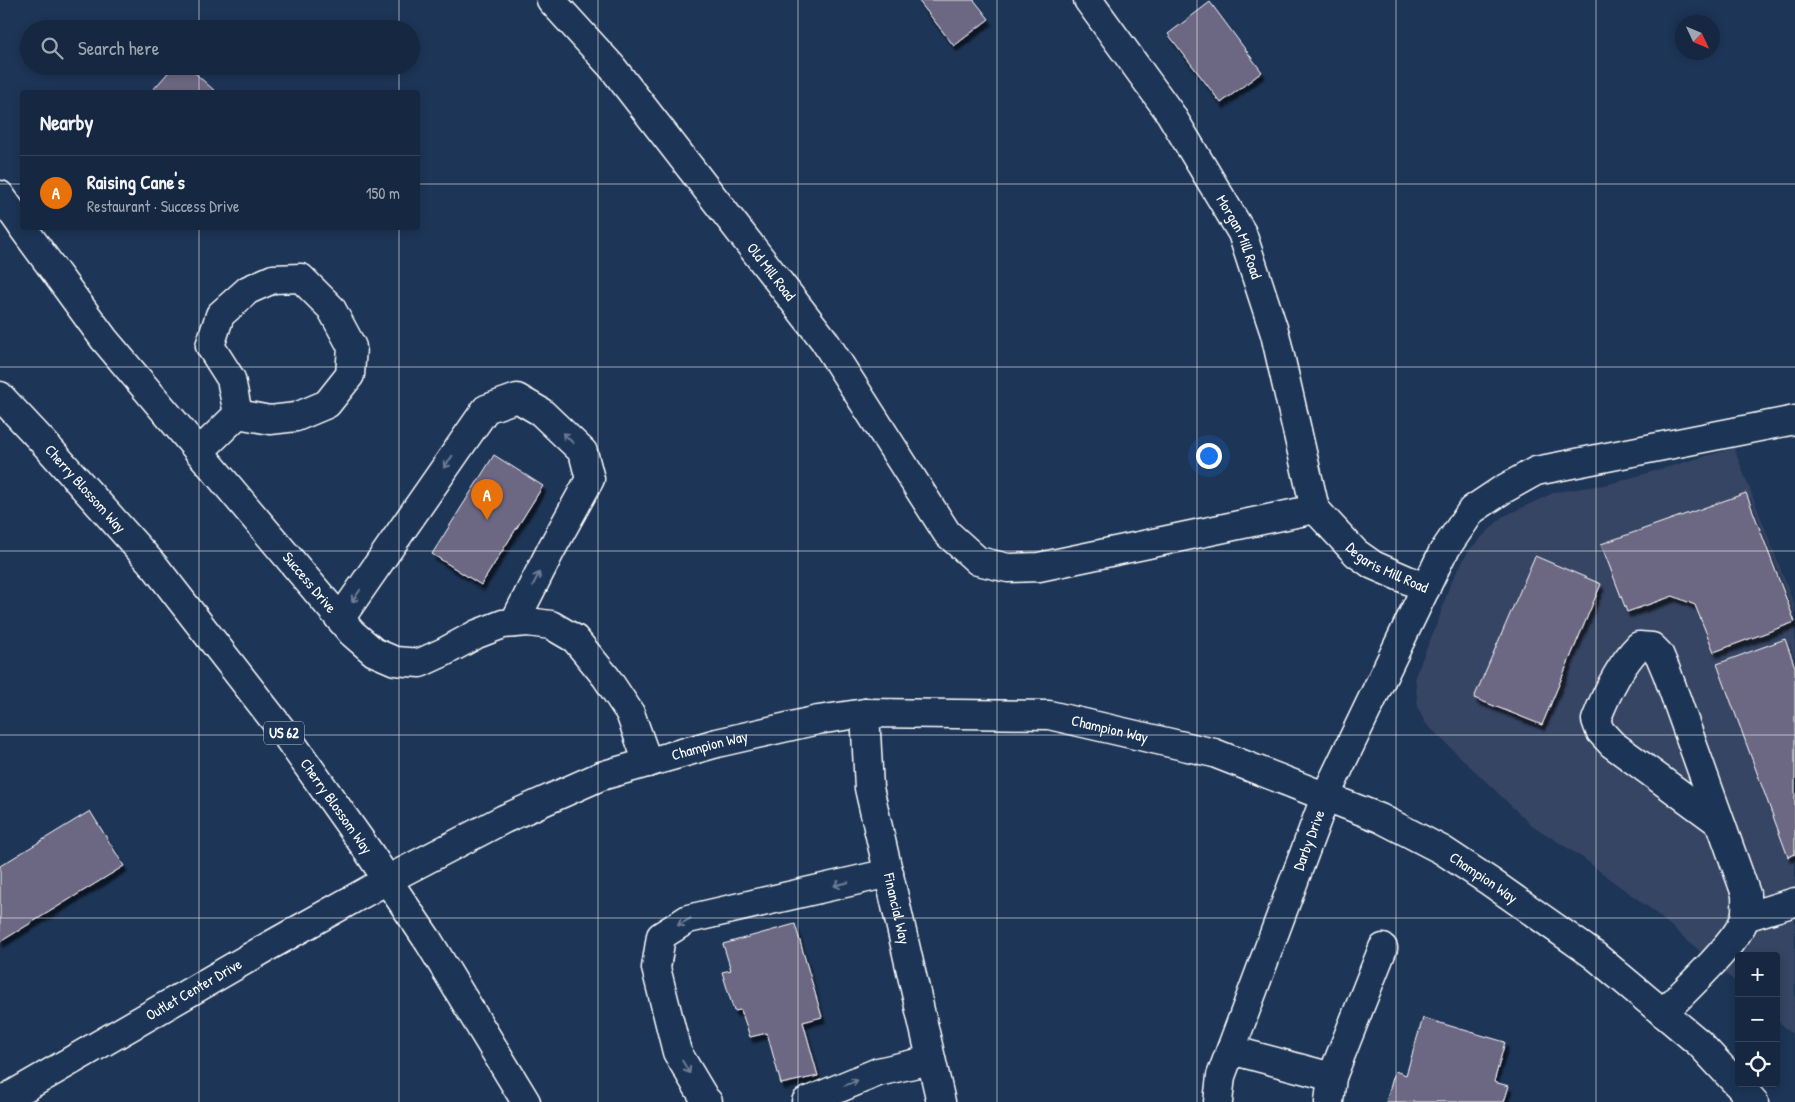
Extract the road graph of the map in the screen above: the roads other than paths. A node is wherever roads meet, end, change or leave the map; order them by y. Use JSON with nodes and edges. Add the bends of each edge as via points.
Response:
{"nodes":[{"id":1,"x":551,"y":0,"type":"edge"},
{"id":2,"x":1088,"y":0,"type":"edge"},
{"id":3,"x":0,"y":195,"type":"edge"},
{"id":4,"x":20,"y":223,"type":"edge"},
{"id":5,"x":25,"y":230,"type":"edge"},
{"id":6,"x":0,"y":396,"type":"edge"},
{"id":7,"x":238,"y":414,"type":"junction"},
{"id":8,"x":1795,"y":420,"type":"edge"},
{"id":9,"x":199,"y":452,"type":"junction"},
{"id":10,"x":1315,"y":509,"type":"junction"},
{"id":11,"x":1426,"y":588,"type":"junction"},
{"id":12,"x":340,"y":619,"type":"junction"},
{"id":13,"x":514,"y":623,"type":"junction"},
{"id":14,"x":865,"y":714,"type":"junction"},
{"id":15,"x":648,"y":763,"type":"junction"},
{"id":16,"x":1326,"y":795,"type":"junction"},
{"id":17,"x":1721,"y":824,"type":"junction"},
{"id":18,"x":889,"y":873,"type":"junction"},
{"id":19,"x":387,"y":880,"type":"junction"},
{"id":20,"x":1795,"y":902,"type":"edge"},
{"id":21,"x":1745,"y":917,"type":"junction"},
{"id":22,"x":1384,"y":948,"type":"dead end"},
{"id":23,"x":1663,"y":1013,"type":"junction"},
{"id":24,"x":1231,"y":1050,"type":"junction"},
{"id":25,"x":932,"y":1060,"type":"junction"},
{"id":26,"x":1331,"y":1090,"type":"edge"},
{"id":27,"x":0,"y":1102,"type":"edge"},
{"id":28,"x":526,"y":1102,"type":"edge"},
{"id":29,"x":708,"y":1102,"type":"edge"},
{"id":30,"x":806,"y":1102,"type":"edge"},
{"id":31,"x":941,"y":1102,"type":"edge"},
{"id":32,"x":1218,"y":1102,"type":"edge"},
{"id":33,"x":1754,"y":1102,"type":"edge"}],
"edges":[{"from":1,"to":10,"type":"main road","name":"Old Mill Road","via":[[612,68],[824,340],[947,533],[973,558],[1008,568],[1039,566]]},
{"from":2,"to":10,"type":"main road","name":"Morgan Mill Road","via":[[1170,113],[1242,233],[1275,334]]},
{"from":3,"to":4,"type":"main road","name":"Success Drive"},
{"from":5,"to":9,"type":"main road","name":"Success Drive","via":[[104,339]]},
{"from":6,"to":19,"type":"main road","name":"Cherry Blossom Way","number":"US 62","via":[[156,568],[288,738]]},
{"from":7,"to":7,"type":"main road","via":[[231,379],[210,346],[220,315],[248,290],[273,279],[301,278],[331,308],[352,347],[350,375],[327,404],[296,417],[270,420]]},
{"from":7,"to":9,"type":"main road"},
{"from":8,"to":11,"type":"main road","name":"Degaris Mill Road","via":[[1536,471],[1472,510],[1442,554]]},
{"from":9,"to":12,"type":"main road","name":"Success Drive"},
{"from":10,"to":11,"type":"main road","name":"Degaris Mill Road","via":[[1356,553],[1374,565]]},
{"from":11,"to":16,"type":"main road","name":"Darby Drive"},
{"from":12,"to":13,"type":"main road","name":"Success Drive","via":[[374,652],[395,661],[420,663],[477,634]]},
{"from":13,"to":12,"type":"main road","one_way":true,"via":[[590,479],[583,452],[541,412],[518,398],[486,409]]},
{"from":13,"to":15,"type":"main road","name":"Success Drive","via":[[551,625],[575,639],[630,713]]},
{"from":14,"to":15,"type":"main road","name":"Champion Way","via":[[818,720]]},
{"from":14,"to":16,"type":"main road","name":"Champion Way","via":[[1048,714],[1214,752]]},
{"from":14,"to":18,"type":"main road","name":"Financial Way","via":[[869,788]]},
{"from":15,"to":19,"type":"main road","name":"Champion Way","via":[[601,776],[504,819]]},
{"from":16,"to":23,"type":"main road","name":"Champion Way","via":[[1442,850],[1594,955]]},
{"from":16,"to":24,"type":"main road","name":"Darby Drive"},
{"from":17,"to":17,"type":"main road","via":[[1659,654],[1652,647],[1639,646],[1626,659],[1602,705],[1596,720],[1600,732]]},
{"from":17,"to":21,"type":"main road","via":[[1746,894]]},
{"from":18,"to":25,"type":"main road","name":"Financial Way"},
{"from":18,"to":29,"type":"main road","one_way":true,"via":[[688,919],[661,936],[656,968],[676,1052]]},
{"from":19,"to":27,"type":"main road","name":"Outlet Center Drive"},
{"from":19,"to":28,"type":"main road","name":"Cherry Blossom Way","number":"US 62","via":[[447,970]]},
{"from":20,"to":21,"type":"main road"},
{"from":21,"to":23,"type":"main road","via":[[1721,952]]},
{"from":22,"to":26,"type":"main road"},
{"from":23,"to":33,"type":"main road","name":"Champion Way","via":[[1699,1043]]},
{"from":24,"to":26,"type":"main road"},
{"from":24,"to":32,"type":"main road","name":"Darby Drive","via":[[1221,1076]]},
{"from":30,"to":25,"type":"main road","one_way":true,"via":[[878,1072]]},
{"from":25,"to":31,"type":"main road","name":"Financial Way"}]}
